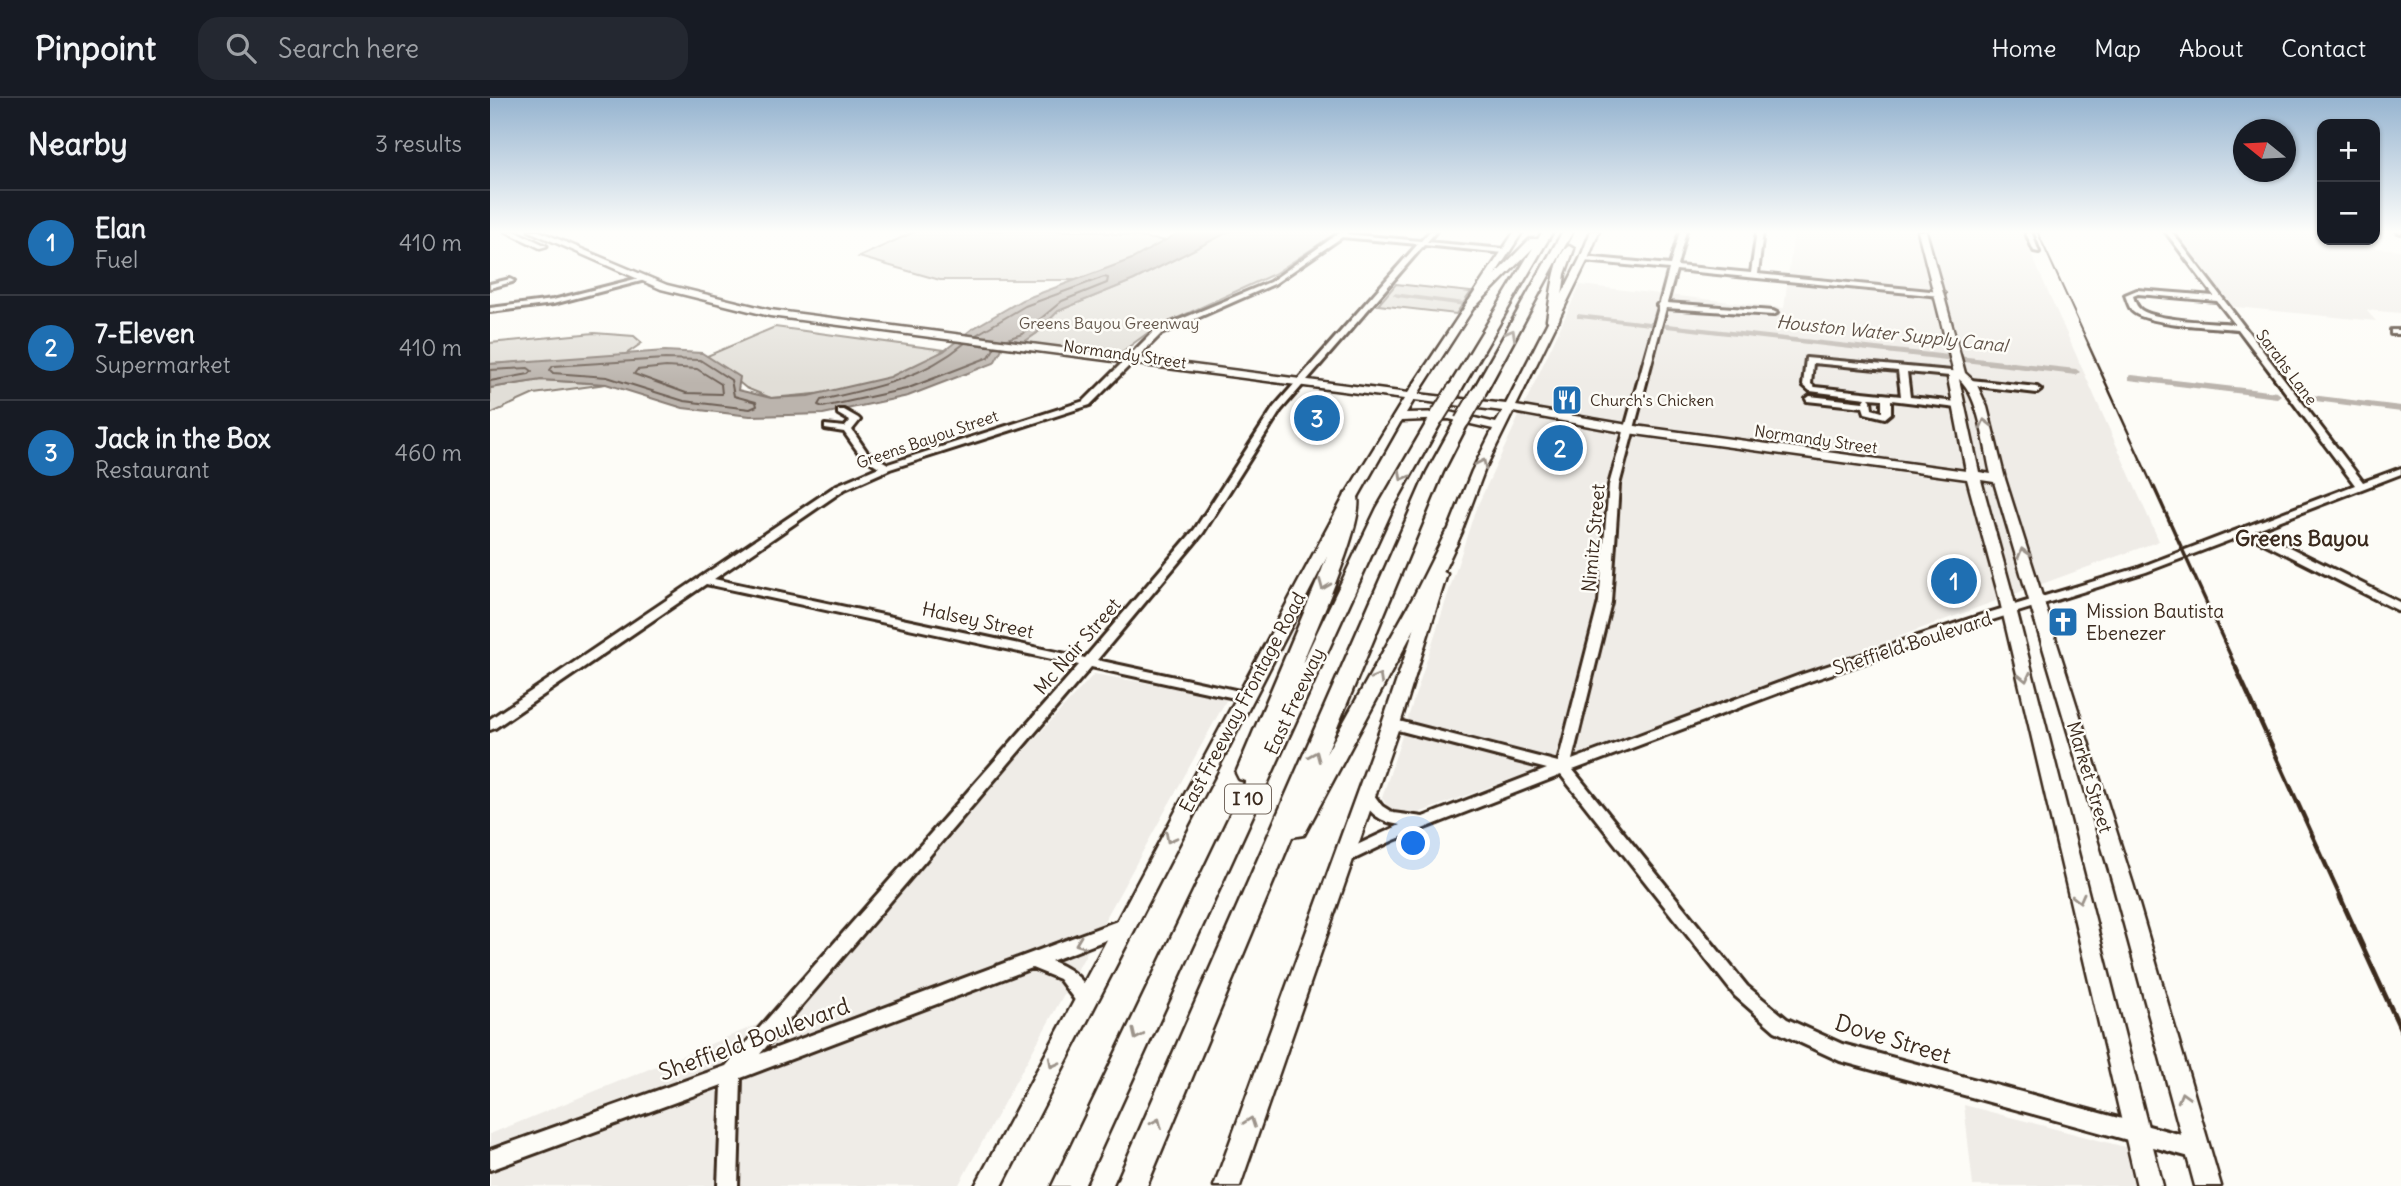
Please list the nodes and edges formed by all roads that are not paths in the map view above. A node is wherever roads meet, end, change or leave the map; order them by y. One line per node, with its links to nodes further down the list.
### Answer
1 (623, 282): 16 (main road, Normandy Street)
2 (631, 282): 16 (street)
3 (652, 282): 25 (main road, Normandy Street)
4 (1274, 282): 26 (street, Greens Bayou Street)
5 (1389, 282): 30 (street, Mc Nair Street)
6 (1485, 282): 19 (main road, East Freeway Frontage Road)
7 (1495, 282): 19 (highway)
8 (1517, 282): 69 (highway, East Freeway / I 10, one-way to 69, bridge)
9 (1540, 282): 66 (highway, East Freeway / I 10, one-way to 9, bridge)
10 (1559, 282): 23 (highway)
11 (1572, 282): 23 (main road)
12 (1668, 282): 20 (street, Nimitz Street)
13 (1814, 282): 17 (street)
14 (1937, 282): 17 (main road, Market Street)
15 (2206, 282): 18 (street, Sarahs Lane)
16 (626, 283): 21 (street); 25 (main road, Normandy Street)
17 (1940, 294): 28 (main road, Market Street)
18 (2219, 299): 24 (street, Sarahs Lane); 24 (street)
19 (1471, 305): 33 (main road, East Freeway Frontage Road)
20 (1661, 305): 22 (street); 43 (street, Nimitz Street)
21 (490, 310)
22 (1773, 313)
23 (1553, 320): 32 (main road)
24 (2239, 327): 49 (street, Sarahs Lane)
25 (920, 338): 26 (main road, Normandy Street)
26 (1122, 365): 30 (main road, Normandy Street); 45 (street, Greens Bayou Street)
27 (1902, 368): 28 (street); 36 (street); 37 (street)
28 (1959, 370): 29 (main road); 38 (main road, Market Street)
29 (1971, 383): 31 (street); 48 (main road, Market Street, one-way to 29)
30 (1297, 388): 33 (main road, Normandy Street); 57 (street, Mc Nair Street)
31 (2037, 390)
32 (1516, 394): 33 (main road); 41 (main road)
33 (1412, 396): 40 (main road, East Freeway Frontage Road); 41 (main road, Normandy Street)
34 (1886, 397): 36 (street); 36 (street); 37 (street)
35 (1810, 399): 36 (street)
36 (1867, 400)
37 (1906, 400): 38 (street)
38 (1957, 405): 47 (main road, Market Street)
39 (841, 412): 44 (street)
40 (1397, 418): 41 (main road); 50 (main road, East Freeway Frontage Road)
41 (1505, 418): 43 (main road, Normandy Street); 52 (main road, one-way to 41)
42 (828, 427): 44 (street)
43 (1628, 429): 47 (main road, Normandy Street); 61 (street, Nimitz Street)
44 (847, 430): 45 (street)
45 (887, 467): 53 (street, Greens Bayou Street)
46 (2401, 471): 49 (street, Sheffield Boulevard)
47 (1973, 476): 48 (main road, Normandy Street); 56 (main road, Market Street)
48 (1999, 479): 54 (main road, Market Street, one-way to 48)
49 (2361, 486): 51 (street, Sheffield Boulevard)
50 (1351, 497): 58 (main road, East Freeway Frontage Road); 69 (highway, one-way to 69)
51 (2248, 531): 54 (street, Sheffield Boulevard); 55 (street)
52 (1454, 532): 59 (main road); 66 (highway, one-way to 52)
53 (704, 580): 57 (street, Halsey Street); 60 (street, Greens Bayou Street)
54 (2038, 602): 56 (street, Sheffield Boulevard); 72 (main road, Market Street, one-way to 54)
55 (2401, 608)
56 (2009, 611): 61 (street, Sheffield Boulevard); 71 (main road, Market Street, one-way to 71)
57 (1087, 663): 58 (street, Halsey Street); 70 (street, Mc Nair Street)
58 (1244, 696): 65 (main road, East Freeway Frontage Road, one-way to 65)
59 (1391, 724): 61 (street); 62 (main road)
60 (490, 725)
61 (1563, 768): 63 (street, Sheffield Boulevard); 71 (street, Dove Street)
62 (1366, 795): 63 (street, Sheffield Boulevard); 64 (main road)
63 (1424, 822): 64 (street, Sheffield Boulevard)
64 (1345, 857): 78 (main road, one-way to 64)
65 (1126, 925): 67 (street, Sheffield Boulevard, one-way to 67); 68 (main road, East Freeway Frontage Road)
66 (1240, 931): 77 (highway, East Freeway / I 10, one-way to 66)
67 (1033, 961): 68 (street); 70 (street, Sheffield Boulevard)
68 (1086, 1001): 75 (main road, East Freeway Frontage Road, one-way to 75)
69 (1153, 1001): 76 (highway, East Freeway / I 10, one-way to 76)
70 (732, 1073): 73 (street, Sheffield Boulevard); 74 (street)
71 (2137, 1132): 72 (street, Dove Street); 79 (main road, Market Street)
72 (2197, 1149): 80 (main road, Market Street)
73 (490, 1160)
74 (727, 1186)
75 (988, 1186)
76 (1068, 1186)
77 (1130, 1186)
78 (1227, 1186)
79 (2150, 1186)
80 (2208, 1186)

